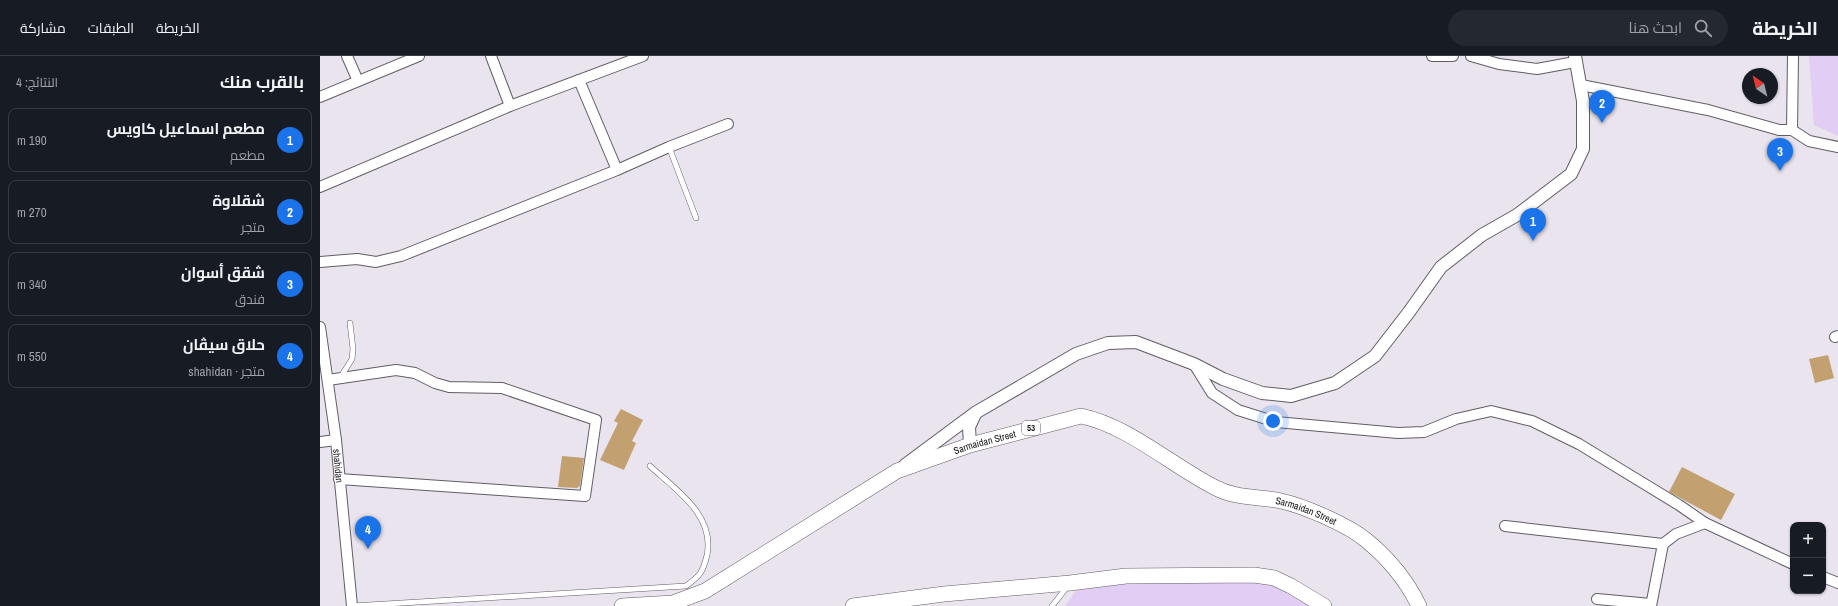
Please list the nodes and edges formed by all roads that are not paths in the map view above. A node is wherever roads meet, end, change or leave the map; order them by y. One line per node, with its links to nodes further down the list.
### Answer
1 (347, 56): 11 (street)
2 (419, 56): 11 (street)
3 (491, 56): 14 (street)
4 (643, 56): 10 (street)
5 (1432, 56): 6 (street)
6 (1453, 56)
7 (1471, 56): 9 (street)
8 (1793, 56): 16 (street)
9 (1575, 59): 12 (street)
10 (579, 80): 14 (street); 19 (street)
11 (358, 81): 13 (street)
12 (1580, 86): 16 (street); 26 (street)
13 (320, 97)
14 (510, 106): 20 (street)
15 (728, 124): 17 (street)
16 (1792, 130): 18 (street)
17 (669, 147): 19 (street); 21 (lane)
18 (1838, 147)
19 (617, 170): 22 (street)
20 (320, 187)
21 (696, 218)
22 (320, 262)
23 (350, 324): 27 (lane)
24 (320, 327): 25 (street, shahidan)
25 (323, 363): 28 (street, shahidan)
26 (1194, 364): 29 (street); 36 (street)
27 (339, 379): 28 (street); 35 (street)
28 (328, 380): 30 (street, shahidan)
29 (975, 413): 32 (street); 34 (street)
30 (336, 440): 31 (street); 35 (street, shahidan)
31 (320, 442)
32 (970, 445): 34 (main road, Sarmaidan Street / 53); 50 (main road, Sarmaidan Street / 53)
33 (650, 466): 45 (lane)
34 (896, 471): 46 (main road, Sarmaidan Street / 53)
35 (339, 479): 45 (street, shahidan)
36 (1705, 523): 38 (street); 39 (street)
37 (1505, 526): 38 (street)
38 (1664, 544): 44 (street)
39 (1790, 563)
40 (1826, 578): 42 (street)
41 (1070, 583): 47 (main road); 48 (lane); 49 (main road)
42 (1838, 583)
43 (1597, 599): 44 (street)
44 (1651, 605)
45 (352, 606)
46 (622, 606)
47 (853, 606)
48 (1052, 606)
49 (1324, 606)
50 (1419, 606)

